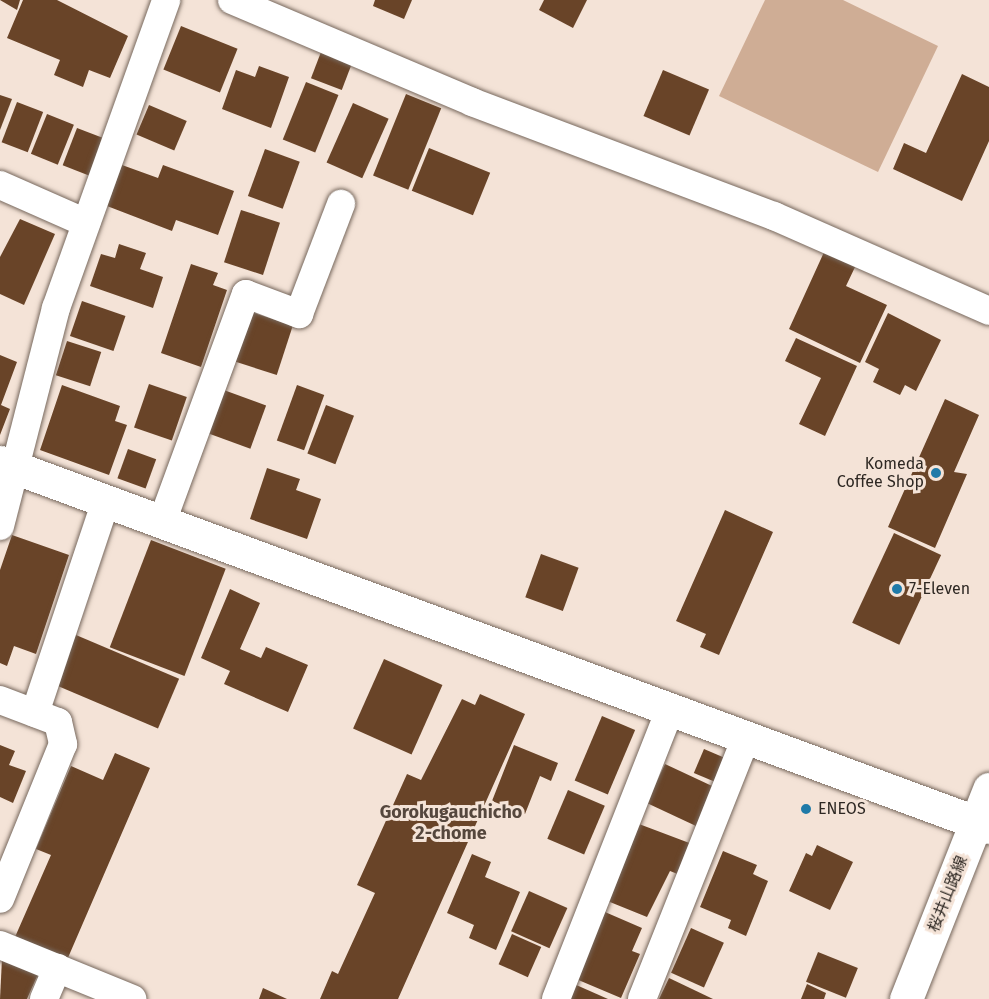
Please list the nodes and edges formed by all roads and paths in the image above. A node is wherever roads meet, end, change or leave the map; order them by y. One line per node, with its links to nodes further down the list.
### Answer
1 (166, 0): 5 (street)
2 (232, 0): 6 (street)
3 (0, 185): 5 (street)
4 (341, 204): 9 (street)
5 (86, 223): 7 (street)
6 (989, 310)
7 (8, 464): 8 (street); 10 (street)
8 (106, 501): 9 (street); 13 (street)
9 (162, 522): 12 (street)
10 (0, 526)
11 (0, 700): 13 (street)
12 (670, 710): 14 (street); 22 (street)
13 (35, 713): 17 (street)
14 (746, 738): 16 (street); 23 (street)
15 (989, 789): 16 (street, 桜井山路線)
16 (983, 825): 24 (street, 桜井山路線)
17 (0, 899)
18 (0, 945): 19 (street)
19 (57, 968): 20 (street); 21 (street)
20 (44, 999)
21 (132, 999)
22 (556, 999)
23 (642, 999)
24 (906, 999)

